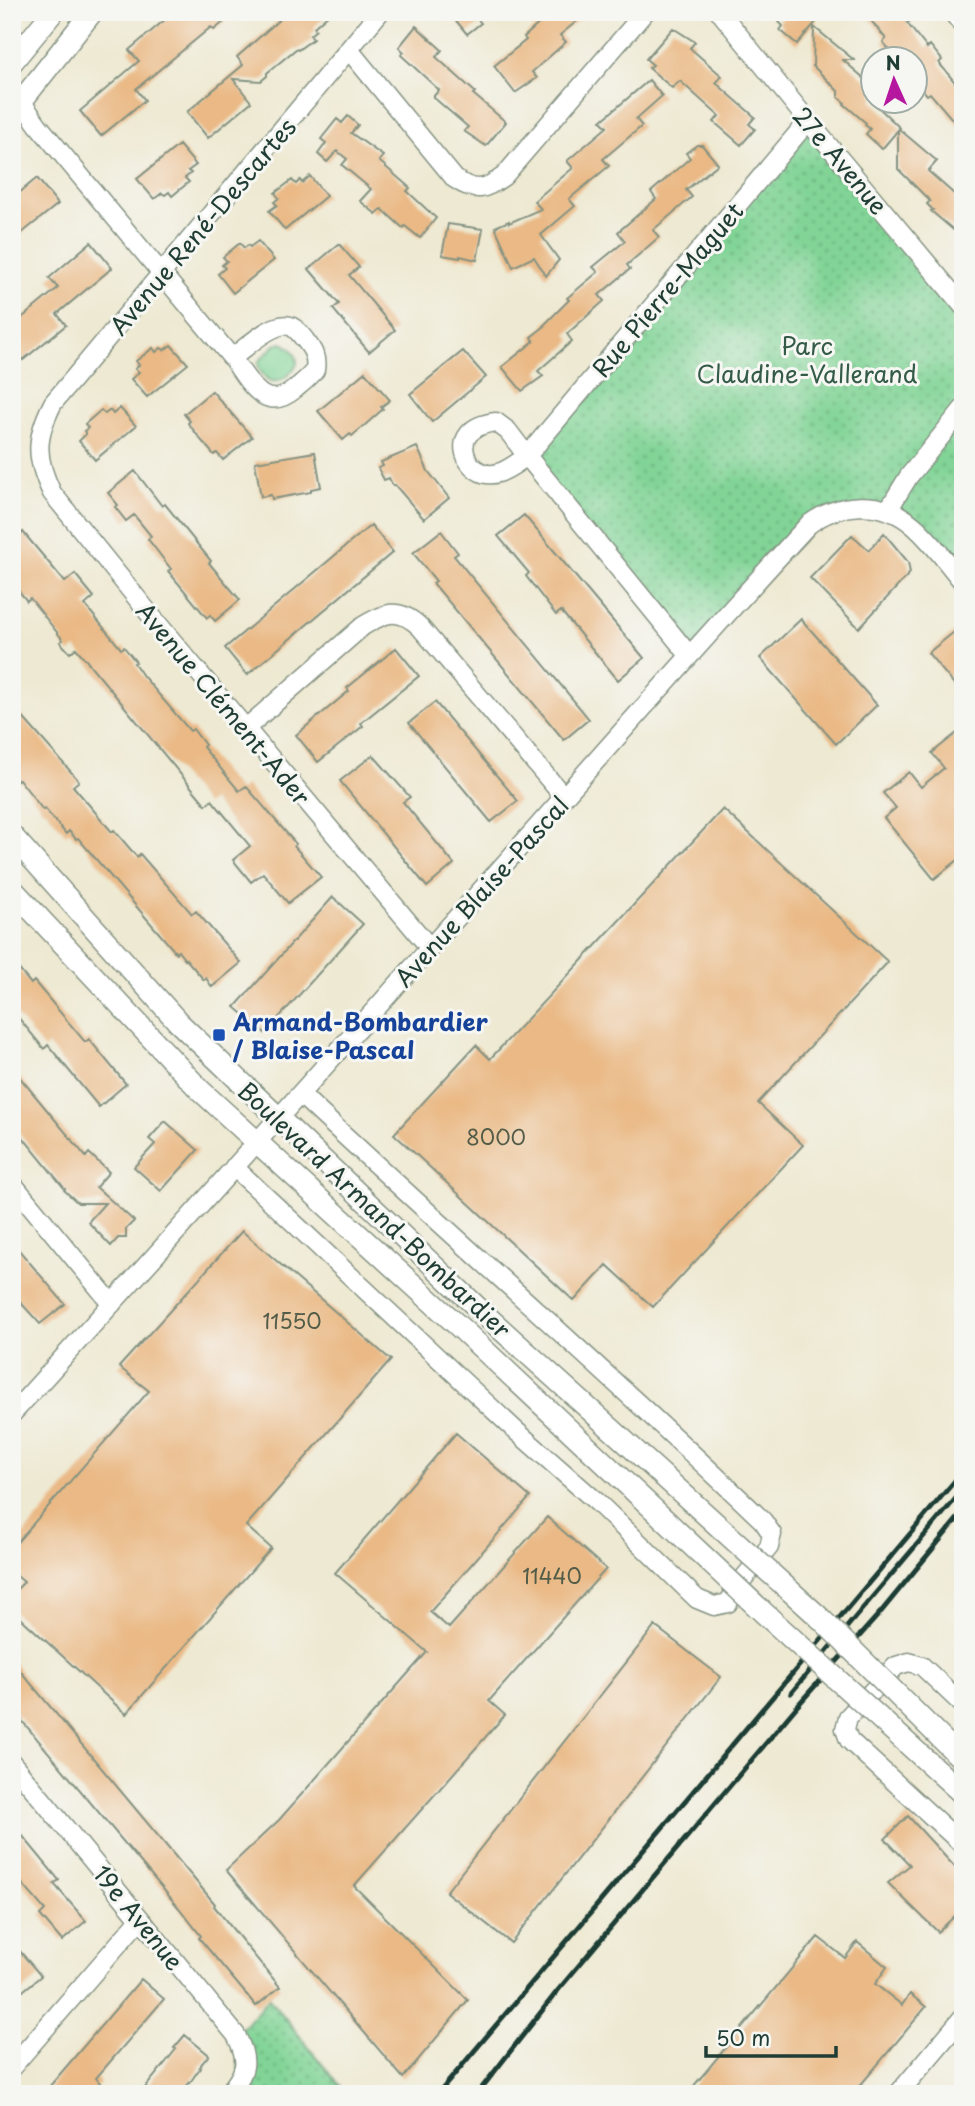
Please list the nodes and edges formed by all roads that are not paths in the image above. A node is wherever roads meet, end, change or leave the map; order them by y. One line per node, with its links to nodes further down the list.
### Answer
1 (53, 12): 9 (street)
2 (92, 12): 10 (street)
3 (380, 12): 8 (street, Avenue René-Descartes)
4 (645, 12): 8 (street)
5 (720, 12): 11 (street, 27e Avenue)
6 (952, 12): 7 (street)
7 (963, 25)
8 (350, 51): 12 (street, Avenue René-Descartes)
9 (12, 62)
10 (17, 107): 12 (street)
11 (808, 121): 13 (street, 27e Avenue); 19 (street, Rue Pierre-Maguet)
12 (163, 274): 14 (street); 16 (street, Avenue René-Descartes)
13 (963, 306)
14 (232, 358): 14 (street)
15 (963, 409): 17 (street)
16 (39, 447): 20 (street, Avenue Clément-Ader)
17 (888, 510): 18 (street); 19 (street, Avenue Blaise-Pascal)
18 (963, 582)
19 (689, 655): 21 (street, Avenue Blaise-Pascal)
20 (245, 729): 21 (street); 24 (street, Avenue Clément-Ader)
21 (564, 797): 24 (street, Avenue Blaise-Pascal)
22 (12, 836): 26 (street, Boulevard Armand-Bombardier)
23 (12, 889): 27 (street, Boulevard Armand-Bombardier)
24 (430, 948): 25 (street, Avenue Blaise-Pascal)
25 (299, 1094): 26 (street, Avenue Blaise-Pascal); 28 (street, Boulevard Armand-Bombardier)
26 (279, 1116): 27 (street, Avenue Blaise-Pascal); 33 (street, Boulevard Armand-Bombardier, bridge)
27 (256, 1142): 28 (street, Avenue Blaise-Pascal); 35 (street, Boulevard Armand-Bombardier, bridge)
28 (234, 1167): 30 (street, Avenue Blaise-Pascal)
29 (12, 1183): 30 (street)
30 (112, 1304): 31 (street, Avenue Blaise-Pascal)
31 (12, 1414)
32 (963, 1706): 36 (street)
33 (963, 1760)
34 (13, 1767): 37 (street, 19e Avenue)
35 (963, 1794)
36 (963, 1844)
37 (140, 1919): 39 (street); 40 (street, 19e Avenue)
38 (963, 2017): 41 (street)
39 (15, 2056)
40 (234, 2087)
41 (898, 2094)

